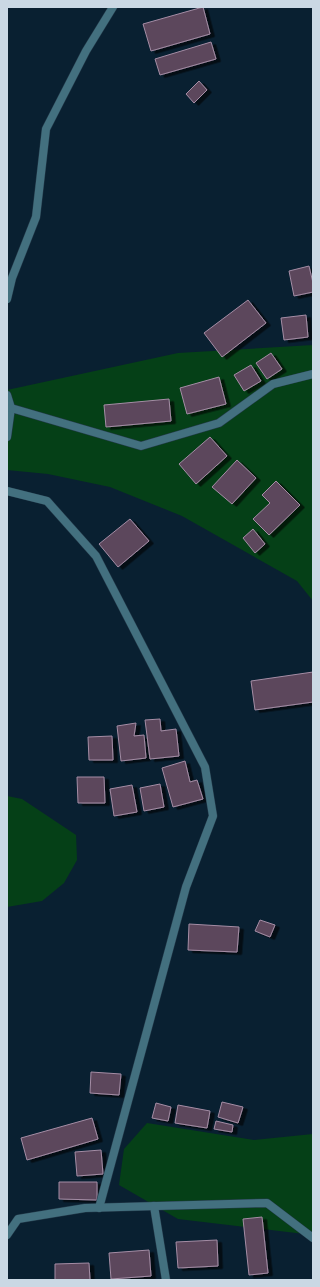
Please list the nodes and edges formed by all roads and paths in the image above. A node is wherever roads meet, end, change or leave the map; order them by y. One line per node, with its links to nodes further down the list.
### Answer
1 (113, 7): 2 (street)
2 (7, 299)
3 (313, 374): 5 (street)
4 (7, 395): 5 (street)
5 (11, 408): 6 (street)
6 (7, 437)
7 (7, 491): 9 (street)
8 (154, 1206): 9 (street); 11 (street); 12 (street)
9 (98, 1208): 10 (street)
10 (7, 1235)
11 (313, 1238)
12 (166, 1280)

